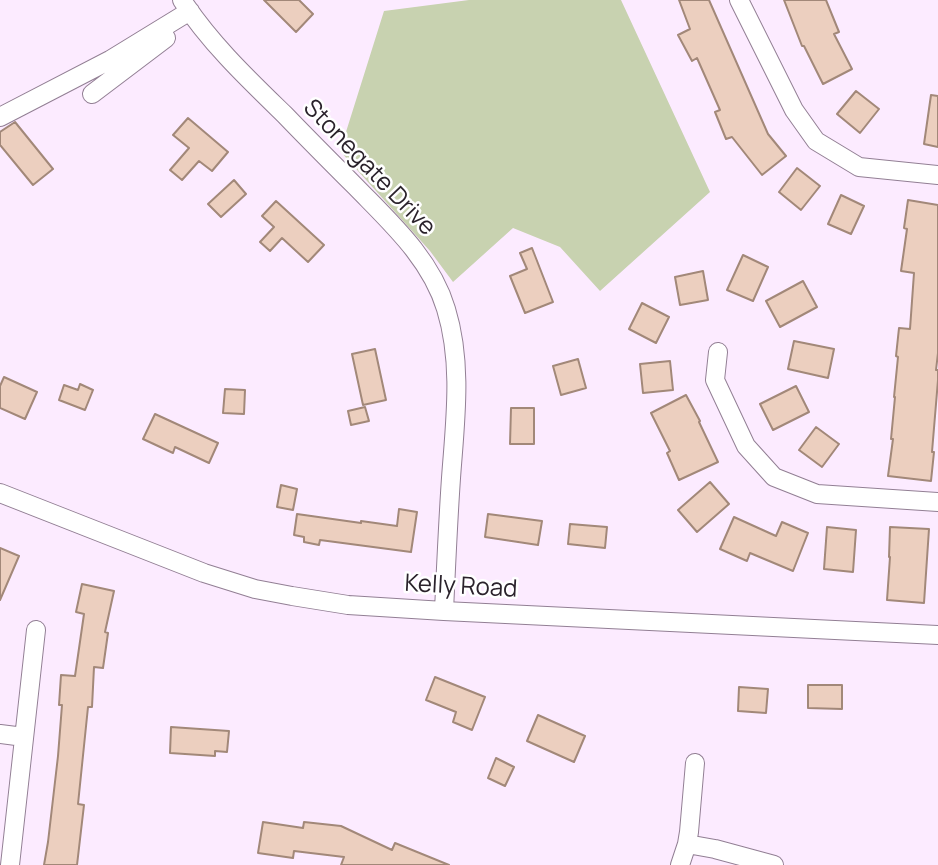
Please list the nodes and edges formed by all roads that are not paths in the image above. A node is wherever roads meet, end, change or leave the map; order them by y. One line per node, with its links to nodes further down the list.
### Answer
1 (739, 0): 5 (street)
2 (189, 9): 3 (street); 4 (street); 9 (street, Stonegate Drive)
3 (92, 94)
4 (0, 117)
5 (938, 175)
6 (718, 352): 8 (street)
7 (0, 492): 9 (street, Kelly Road)
8 (938, 502)
9 (444, 611): 11 (street, Kelly Road)
10 (36, 630): 13 (street)
11 (938, 635)
12 (0, 734): 13 (street)
13 (24, 737): 16 (street)
14 (695, 763): 15 (street)
15 (687, 844): 17 (street); 18 (street)
16 (10, 865)
17 (680, 865)
18 (774, 865)

